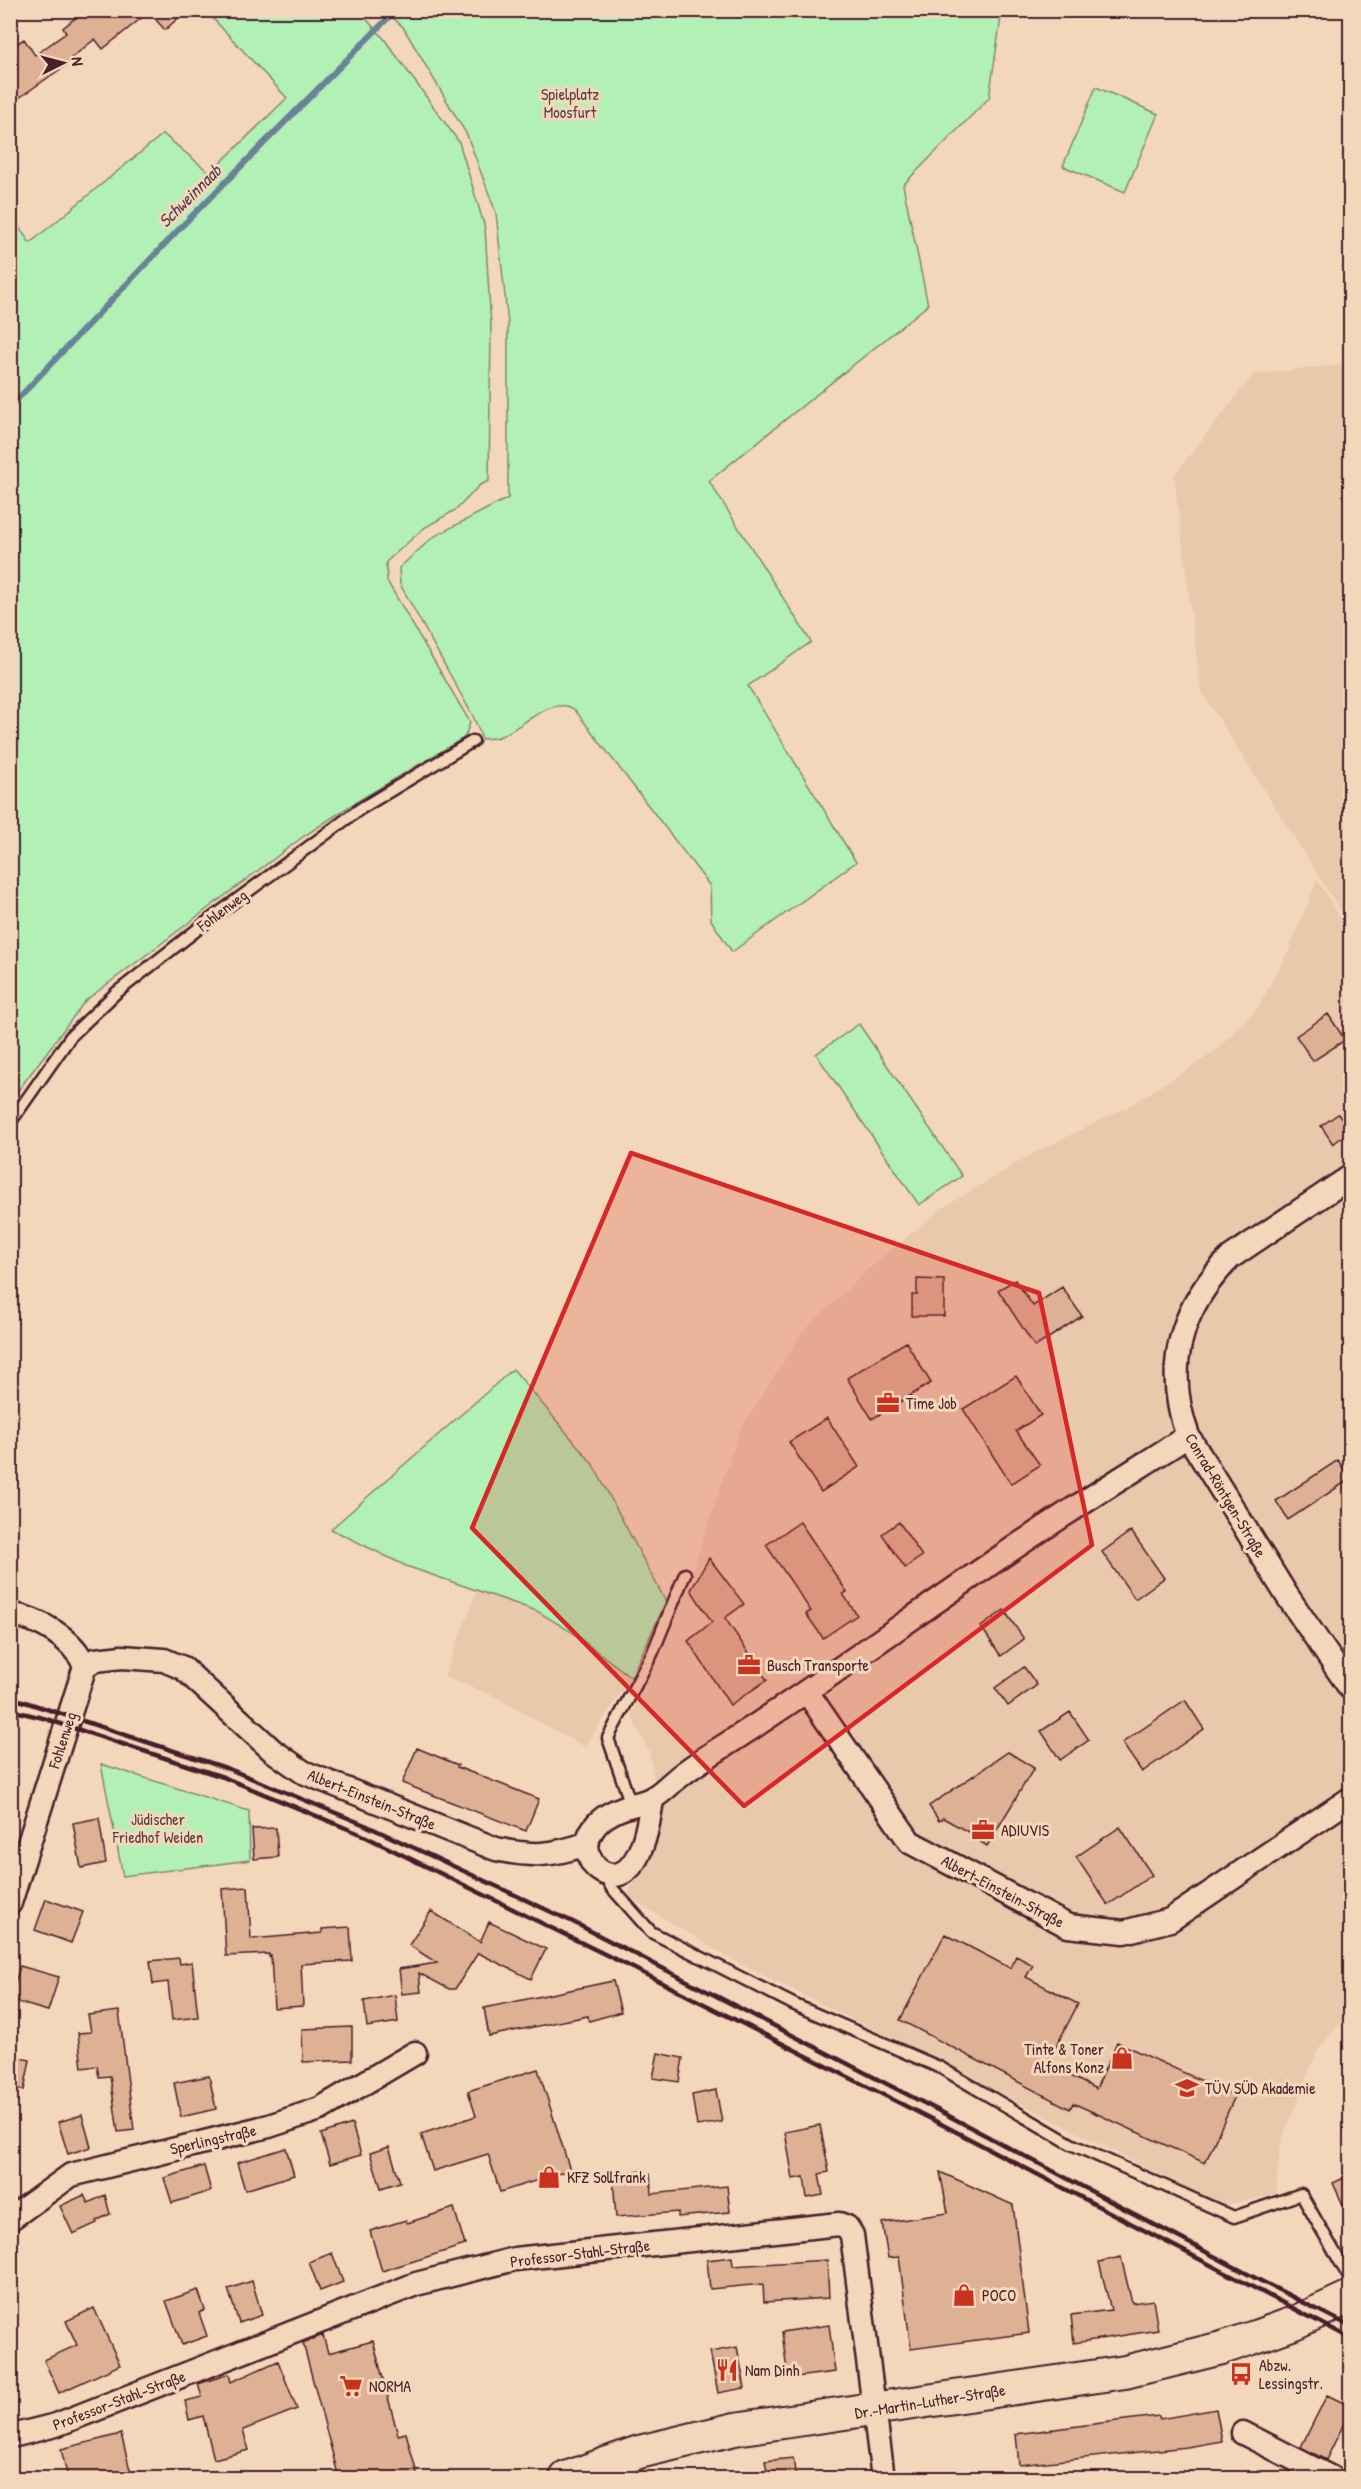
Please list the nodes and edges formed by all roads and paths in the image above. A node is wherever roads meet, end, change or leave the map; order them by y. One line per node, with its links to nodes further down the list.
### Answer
1 (473, 741): 2 (lane, Fohlenweg)
2 (10, 1123)
3 (1350, 1177): 4 (street, Conrad-Röntgen-Straße)
4 (1188, 1436): 8 (street, Conrad-Röntgen-Straße); 9 (street)
5 (685, 1574): 11 (lane)
6 (10, 1614): 7 (street)
7 (85, 1666): 12 (street, Albert-Einstein-Straße); 14 (street, Fohlenweg)
8 (1350, 1688)
9 (807, 1692): 10 (street, Albert-Einstein-Straße); 11 (street)
10 (1350, 1799)
11 (642, 1802): 12 (street); 13 (street)
12 (586, 1845): 13 (street)
13 (606, 1874): 17 (lane)
14 (10, 1904)
15 (414, 2052): 16 (street, Sperlingstraße)
16 (10, 2219)
17 (1350, 2279)
18 (1350, 2297): 19 (main road, Dr.-Martin-Luther-Straße)
19 (874, 2410): 21 (street, Professor-Stahl-Straße); 22 (main road, Dr.-Martin-Luther-Straße); 23 (street, Professor-Stahl-Straße)
20 (1243, 2433): 24 (street)
21 (11, 2438)
22 (566, 2478)
23 (883, 2478)
24 (1332, 2478)

